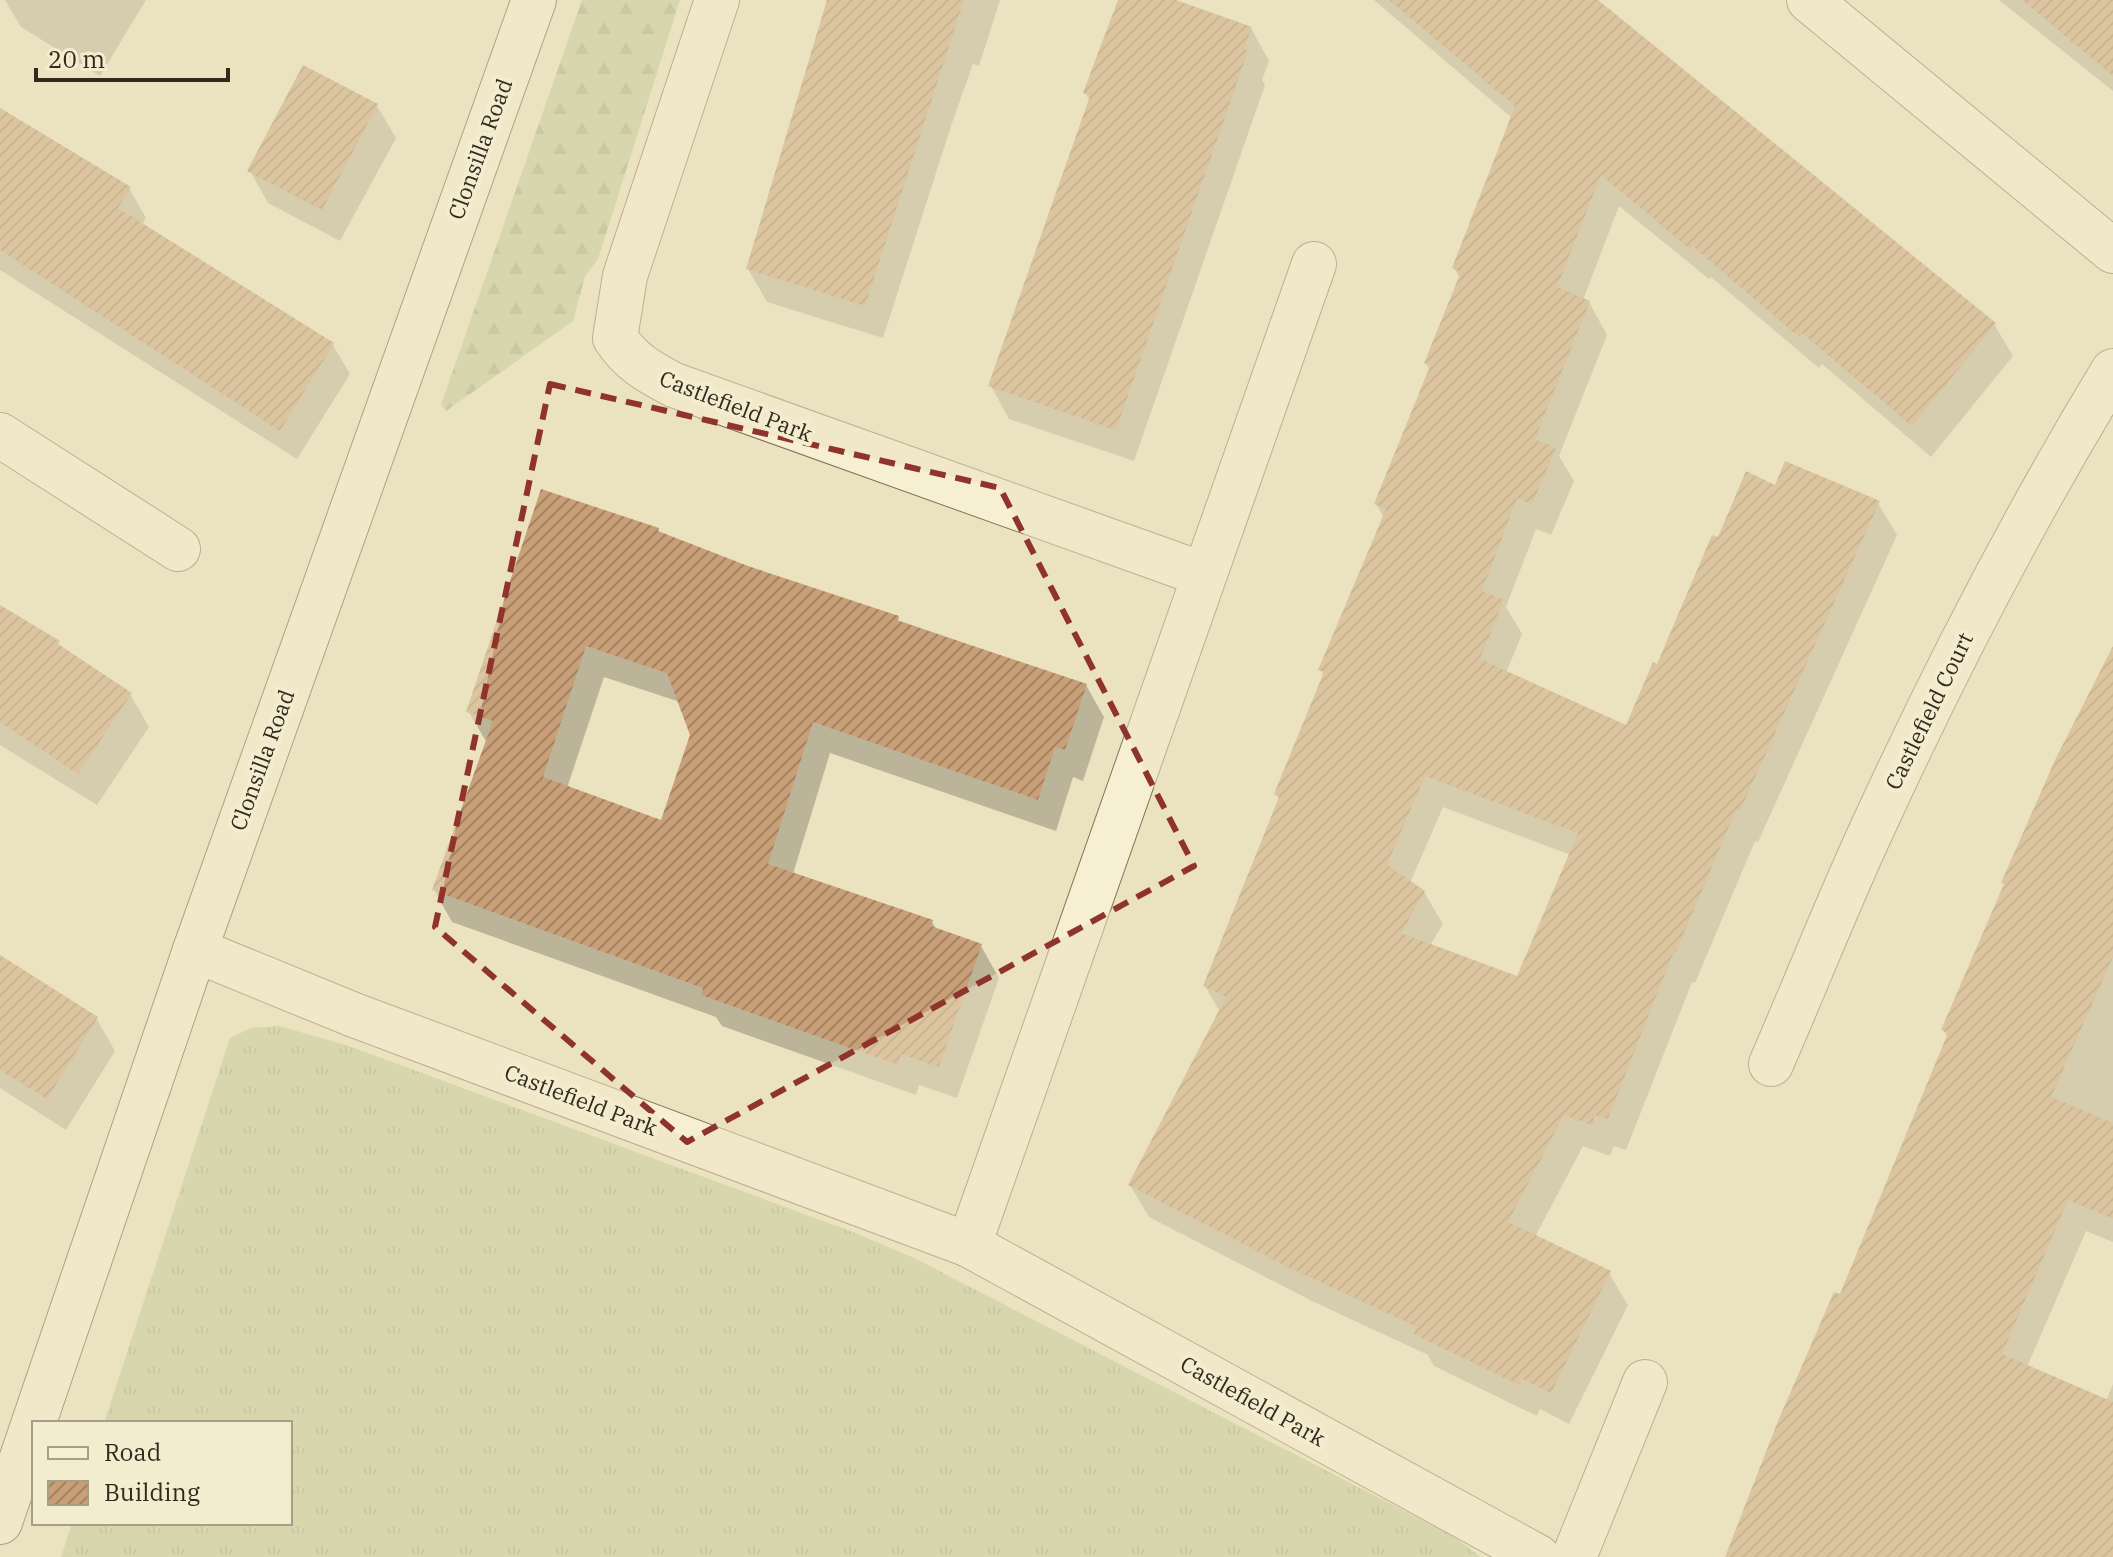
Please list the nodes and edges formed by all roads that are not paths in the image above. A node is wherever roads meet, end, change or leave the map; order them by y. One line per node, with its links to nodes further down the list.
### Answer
1 (534, 0): 10 (street, Clonsilla Road)
2 (717, 0): 9 (street, Castlefield Park)
3 (1809, 0): 4 (street)
4 (2113, 251)
5 (1314, 264): 9 (street)
6 (2113, 371): 11 (street, Castlefield Court)
7 (0, 435): 8 (street)
8 (178, 549)
9 (1202, 574): 12 (street)
10 (195, 950): 12 (street, Castlefield Park); 14 (street, Clonsilla Road)
11 (1771, 1064)
12 (969, 1245): 17 (street, Castlefield Park)
13 (1645, 1382): 18 (street)
14 (34, 1421)
15 (32, 1428): 16 (street, Clonsilla Road)
16 (0, 1522)
17 (1538, 1557)
18 (1574, 1557)

